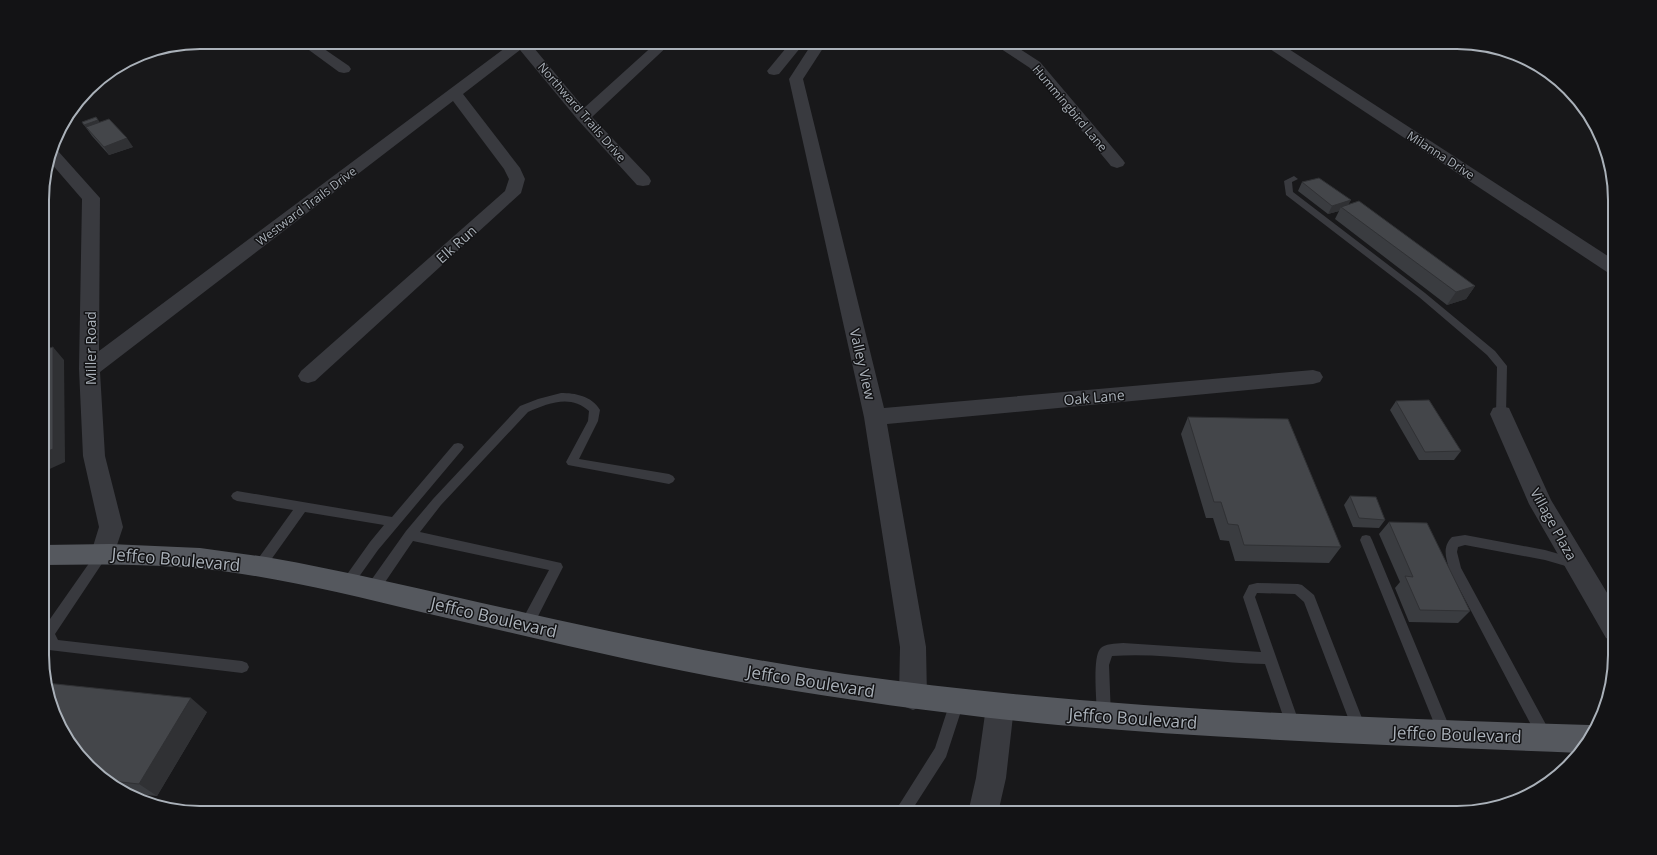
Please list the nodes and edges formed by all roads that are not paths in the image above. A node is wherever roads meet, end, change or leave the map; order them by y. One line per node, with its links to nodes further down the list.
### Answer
1 (315, 49): 9 (street)
2 (513, 49): 11 (street, Westward Trails Drive)
3 (528, 49): 12 (street, Northward Trails Drive)
4 (657, 49): 12 (street)
5 (792, 49): 10 (street)
6 (816, 49): 22 (street, Valley View)
7 (1011, 49): 14 (street, Hummingbird Lane)
8 (1280, 49): 17 (street, Milanna Drive)
9 (344, 69)
10 (774, 71)
11 (455, 93): 18 (street, Westward Trails Drive); 19 (street, Elk Run)
12 (583, 117): 16 (street, Northward Trails Drive)
13 (55, 158): 18 (street, Miller Road)
14 (1117, 163)
15 (1294, 179): 21 (lane)
16 (643, 181)
17 (1608, 264)
18 (89, 369): 30 (street, Miller Road)
19 (308, 376)
20 (1313, 377): 22 (street, Oak Lane)
21 (1501, 414): 32 (street, Village Plaza)
22 (875, 417): 41 (street, Valley View)
23 (458, 448): 27 (lane)
24 (669, 479): 28 (lane)
25 (236, 496): 26 (lane)
26 (302, 507): 27 (lane); 33 (lane)
27 (395, 522): 34 (lane)
28 (410, 535): 34 (lane); 36 (lane)
29 (1366, 540): 47 (lane)
30 (103, 553): 31 (main road, Jeffco Boulevard); 33 (main road, Jeffco Boulevard); 37 (lane)
31 (49, 555)
32 (1576, 564): 35 (street, Village Plaza); 48 (lane)
33 (259, 567): 34 (main road, Jeffco Boulevard)
34 (360, 587): 36 (main road, Jeffco Boulevard)
35 (1608, 618)
36 (527, 624): 41 (main road, Jeffco Boulevard)
37 (49, 632)
38 (49, 635): 40 (lane)
39 (1270, 658): 44 (lane); 45 (lane); 46 (lane)
40 (242, 667)
41 (913, 697): 42 (main road, Jeffco Boulevard)
42 (957, 702): 43 (main road, Jeffco Boulevard); 50 (lane)
43 (1000, 707): 44 (main road, Jeffco Boulevard); 51 (street)
44 (1104, 717): 45 (main road, Jeffco Boulevard)
45 (1294, 728): 46 (main road, Jeffco Boulevard)
46 (1361, 731): 47 (main road, Jeffco Boulevard)
47 (1445, 734): 48 (main road, Jeffco Boulevard)
48 (1545, 737): 49 (main road, Jeffco Boulevard)
49 (1582, 739)
50 (906, 806)
51 (985, 806)

